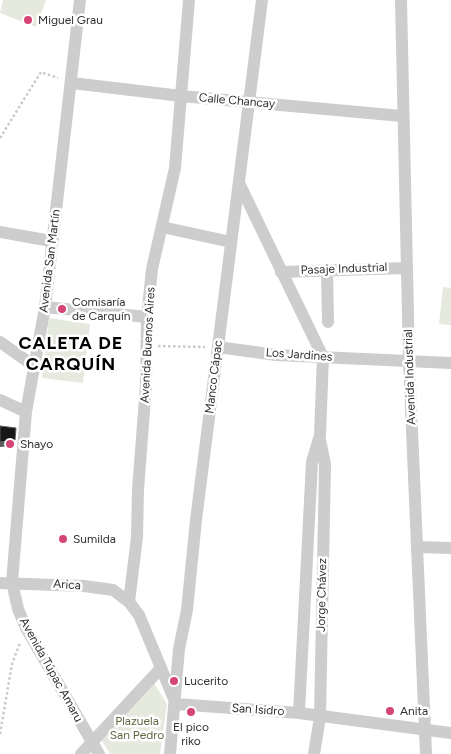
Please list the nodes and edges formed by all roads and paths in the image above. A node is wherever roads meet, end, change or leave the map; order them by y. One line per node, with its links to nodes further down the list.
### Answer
1 (80, 0): 5 (street, Avenida San Martín)
2 (189, 0): 6 (street, Avenida Buenos Aires)
3 (262, 0): 7 (street, Manco Cápac)
4 (401, 0): 8 (street, Avenida Industrial)
5 (72, 83): 6 (street, Calle Chancay); 9 (path); 13 (street, Avenida San Martín)
6 (181, 96): 7 (street, Calle Chancay); 11 (street, Avenida Buenos Aires)
7 (249, 102): 8 (street, Calle Chancay); 10 (street, Manco Cápac)
8 (402, 116): 15 (street, Avenida Industrial)
9 (0, 138)
10 (240, 186): 14 (street, Manco Cápac); 17 (street)
11 (162, 227): 14 (street); 19 (street, Avenida Buenos Aires)
12 (0, 232): 13 (street)
13 (52, 241): 18 (street, Avenida San Martín)
14 (231, 242): 23 (street, Manco Cápac)
15 (406, 268): 16 (street, Pasaje Industrial); 25 (street, Avenida Industrial)
16 (327, 270): 17 (street, Pasaje Industrial); 20 (street)
17 (281, 272): 24 (street)
18 (45, 307): 19 (street); 27 (street, Avenida San Martín)
19 (147, 317): 22 (street, Avenida Buenos Aires)
20 (328, 322)
21 (0, 342): 27 (street)
22 (147, 346): 23 (path); 34 (street, Avenida Buenos Aires)
23 (218, 347): 24 (street, Los Jardines); 37 (street, Manco Cápac)
24 (323, 357): 25 (street, Los Jardines); 30 (street)
25 (410, 361): 26 (street, Los Jardines); 31 (street, Avenida Industrial)
26 (451, 363)
27 (34, 366): 29 (street, Avenida San Martín)
28 (0, 400): 29 (street)
29 (26, 412): 33 (street, Avenida San Martín)
30 (320, 436): 38 (street); 39 (street, Jorge Chávez)
31 (418, 547): 32 (street); 40 (street, Avenida Industrial)
32 (451, 548)
33 (6, 582): 34 (street, Arica); 35 (street, Avenida Túpac Amaru)
34 (129, 602): 36 (street)
35 (26, 628): 42 (path); 43 (street, Avenida Túpac Amaru)
36 (160, 669): 37 (street); 43 (street)
37 (176, 704): 38 (street, San Isidro); 46 (street, Manco Cápac)
38 (299, 713): 39 (street, San Isidro)
39 (320, 717): 40 (street, San Isidro); 47 (street, Jorge Chávez)
40 (425, 730): 41 (street, San Isidro); 48 (street, Avenida Industrial)
41 (451, 733)
42 (0, 734)
43 (92, 741): 44 (street); 45 (street, Avenida Túpac Amaru)
44 (80, 754)
45 (99, 754)
46 (170, 754)
47 (314, 754)
48 (426, 754)

